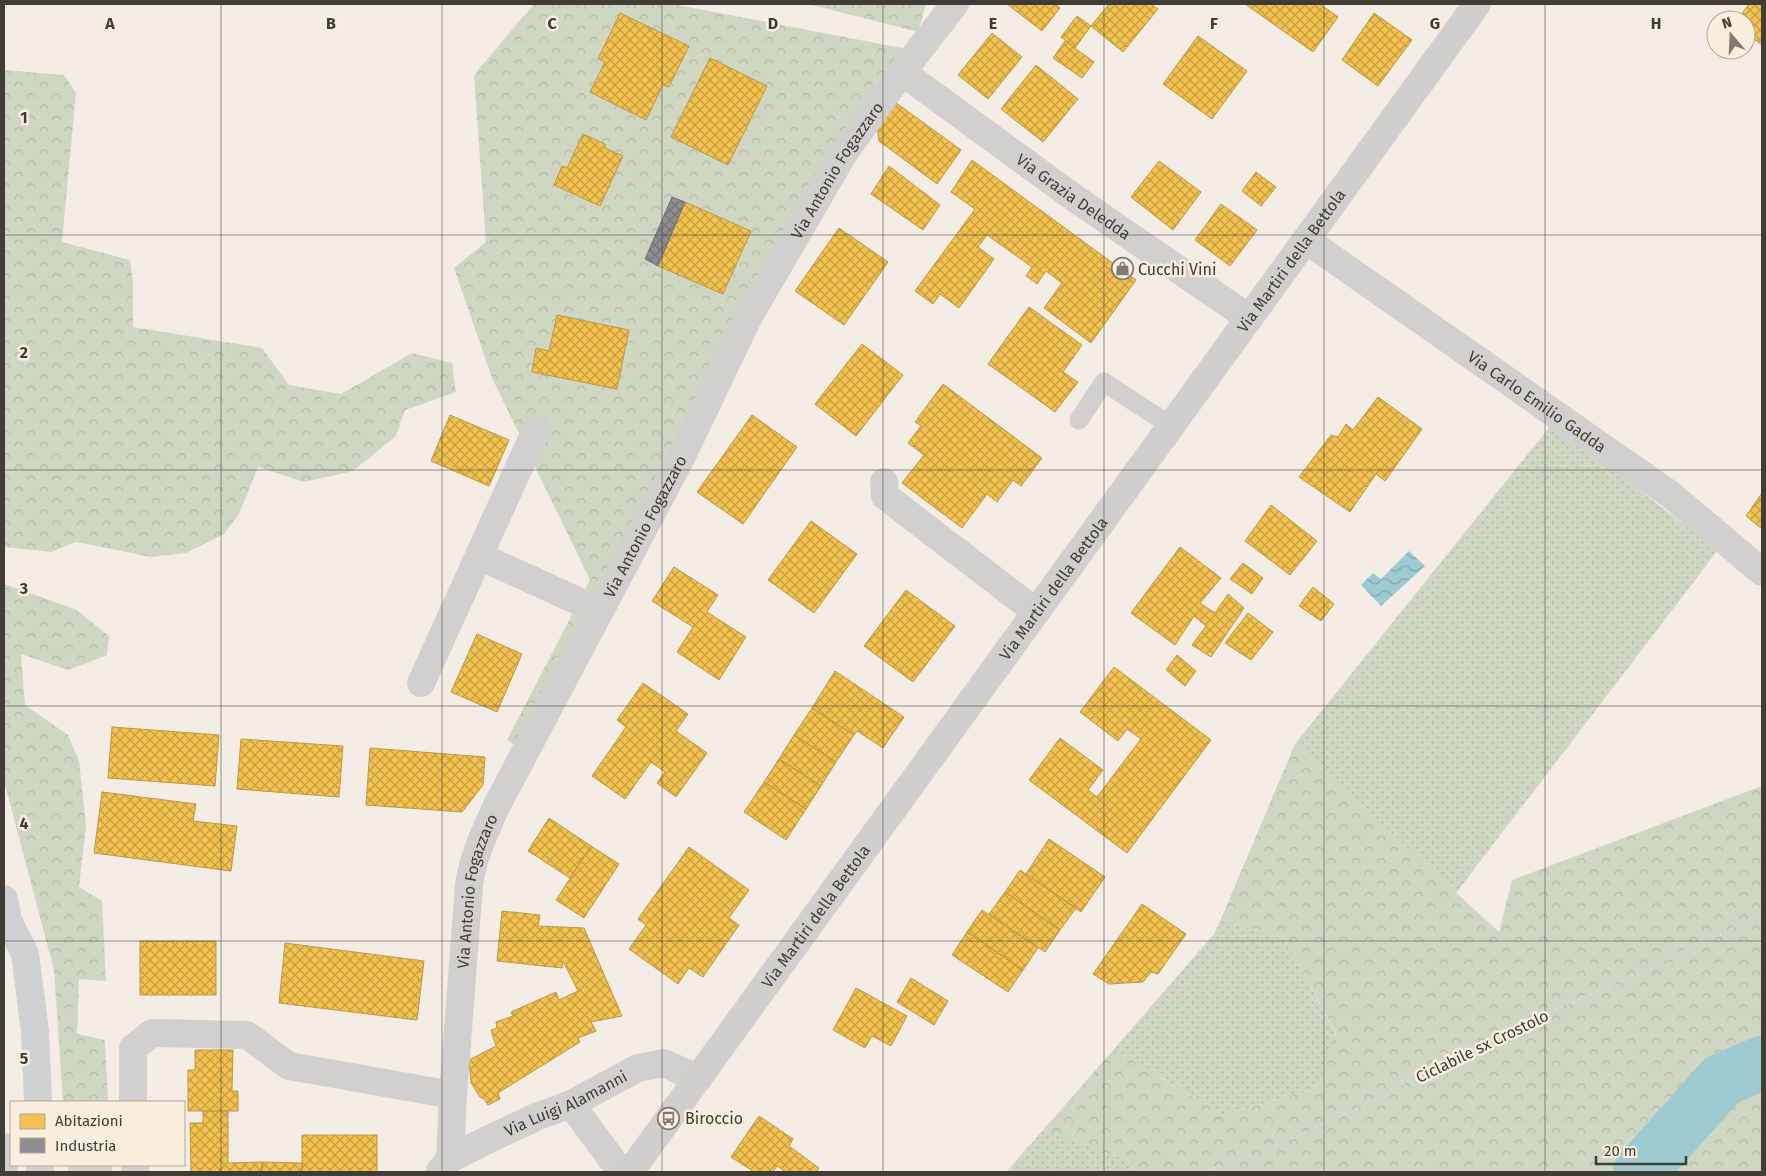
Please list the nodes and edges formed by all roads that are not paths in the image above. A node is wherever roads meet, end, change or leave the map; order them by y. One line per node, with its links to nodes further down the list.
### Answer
1 (956, 4): 3 (street, Via Antonio Fogazzaro)
2 (1476, 4): 4 (main road, Via Martiri della Bettola)
3 (902, 72): 5 (street, Via Grazia Deledda); 12 (street, Via Antonio Fogazzaro)
4 (1306, 240): 5 (main road, Via Martiri della Bettola); 11 (street, Via Carlo Emilio Gadda)
5 (1249, 318): 7 (main road, Via Martiri della Bettola)
6 (1079, 420): 7 (lane)
7 (1171, 426): 13 (main road, Via Martiri della Bettola)
8 (536, 430): 10 (street)
9 (884, 482): 13 (street)
10 (479, 556): 12 (street); 14 (street)
11 (1762, 572)
12 (600, 612): 17 (street, Via Antonio Fogazzaro)
13 (1036, 612): 16 (main road, Via Martiri della Bettola)
14 (421, 683)
15 (5, 917): 18 (main road)
16 (698, 1079): 20 (street, Via Luigi Alamanni); 25 (main road, Via Martiri della Bettola)
17 (453, 1095): 19 (street); 22 (street, Via Antonio Fogazzaro)
18 (38, 1101)
19 (133, 1101)
20 (571, 1104): 22 (street, Via Luigi Alamanni); 24 (street)
21 (4, 1147): 23 (main road)
22 (444, 1166)
23 (4, 1172)
24 (621, 1172)
25 (630, 1172)

